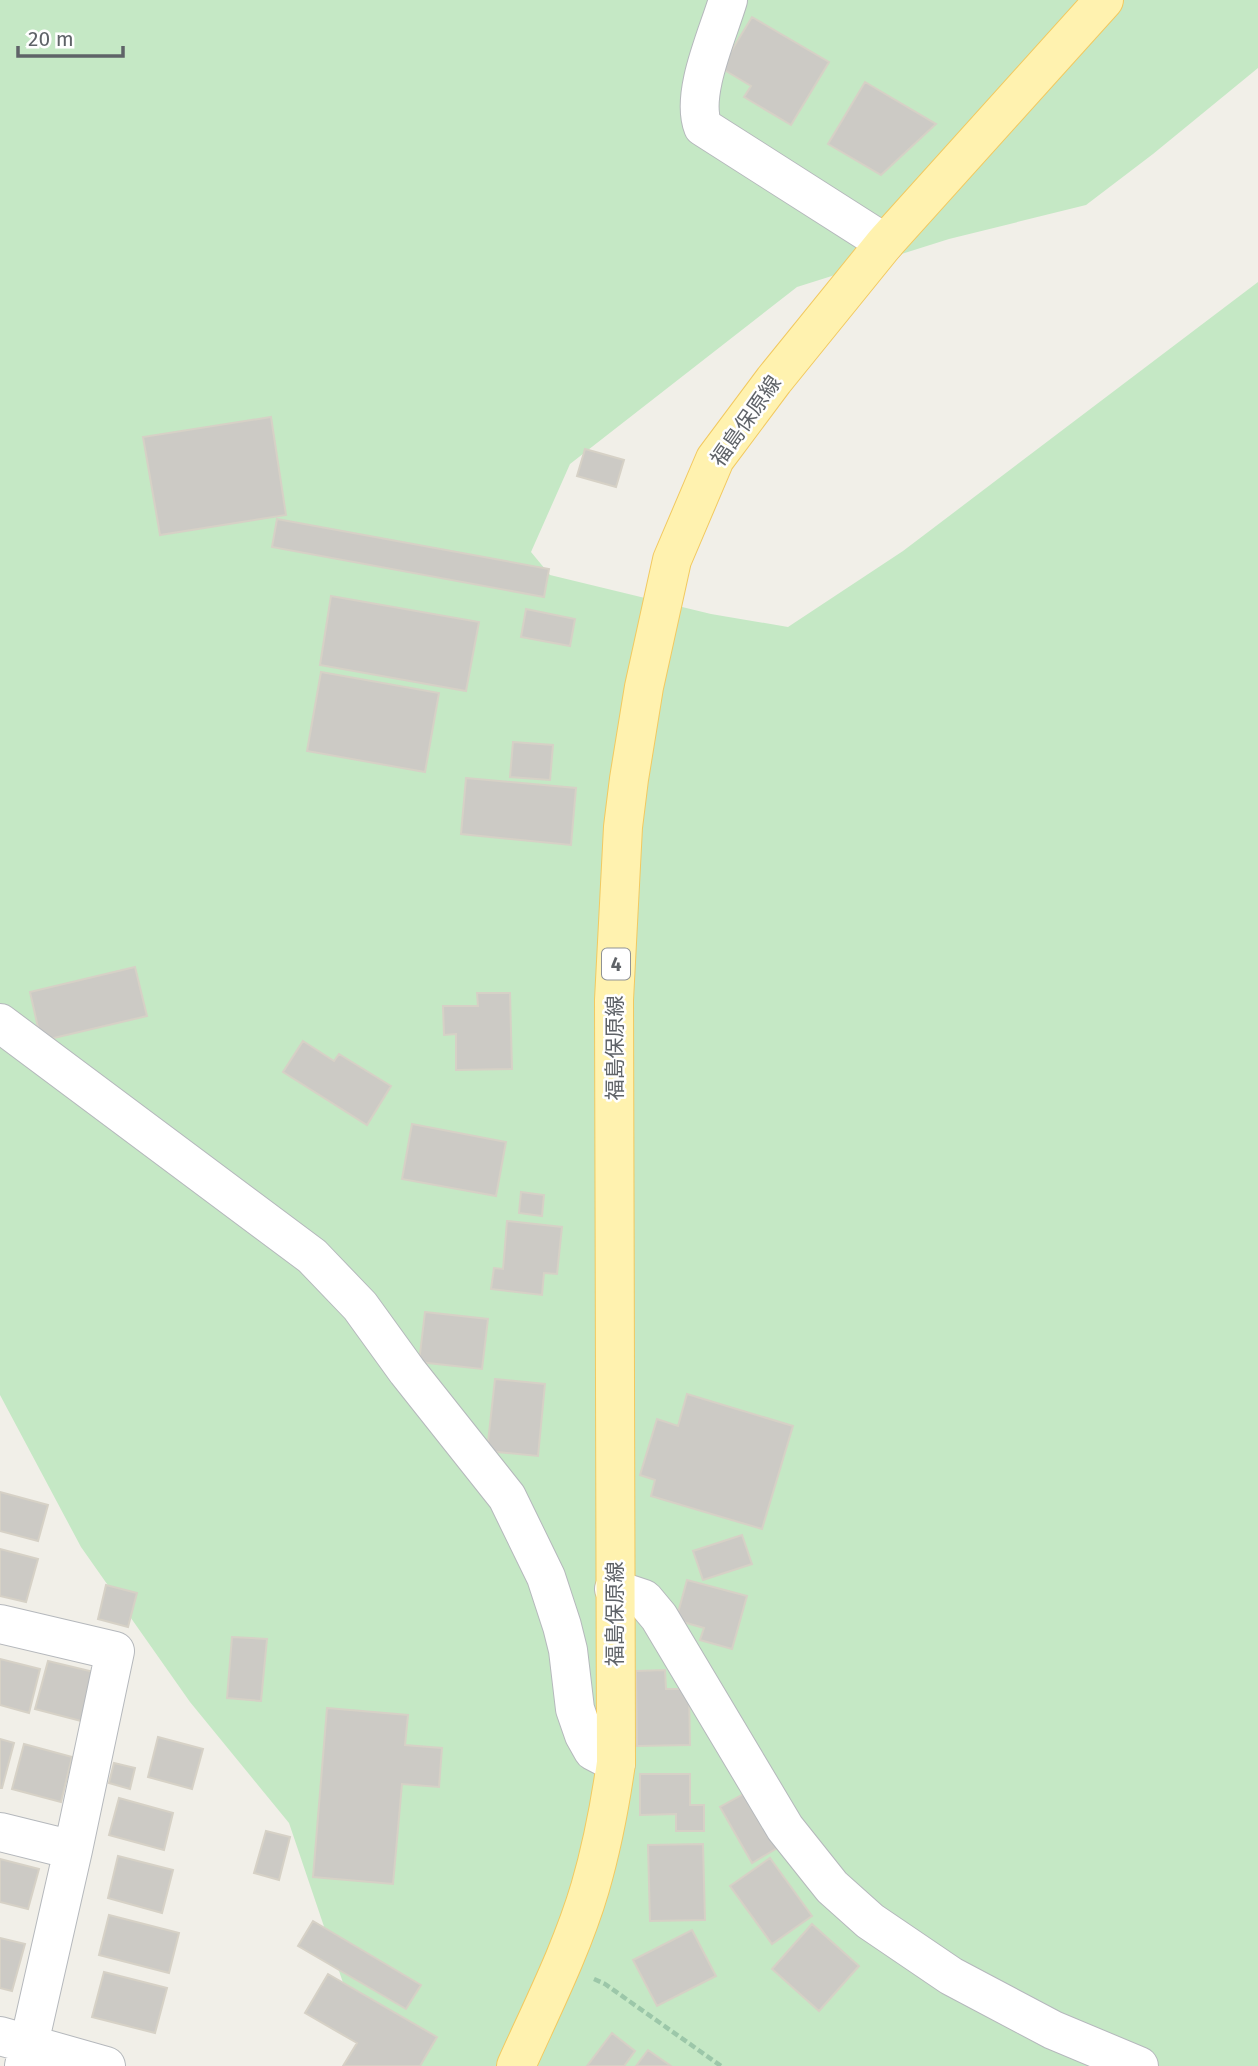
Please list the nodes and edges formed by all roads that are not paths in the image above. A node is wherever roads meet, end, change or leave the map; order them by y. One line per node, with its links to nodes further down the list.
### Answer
1 (728, 0): 3 (street)
2 (1104, 0): 3 (main road, 福島保原線 / 4)
3 (885, 243): 5 (main road, 福島保原線 / 4)
4 (0, 1023): 7 (street)
5 (614, 1589): 7 (main road, 福島保原線 / 4); 13 (street)
6 (0, 1624): 9 (street)
7 (616, 1763): 12 (main road, 福島保原線 / 4)
8 (0, 1832): 9 (street)
9 (73, 1850): 10 (street)
10 (18, 2048): 11 (street)
11 (106, 2066)
12 (516, 2066)
13 (1139, 2066)

